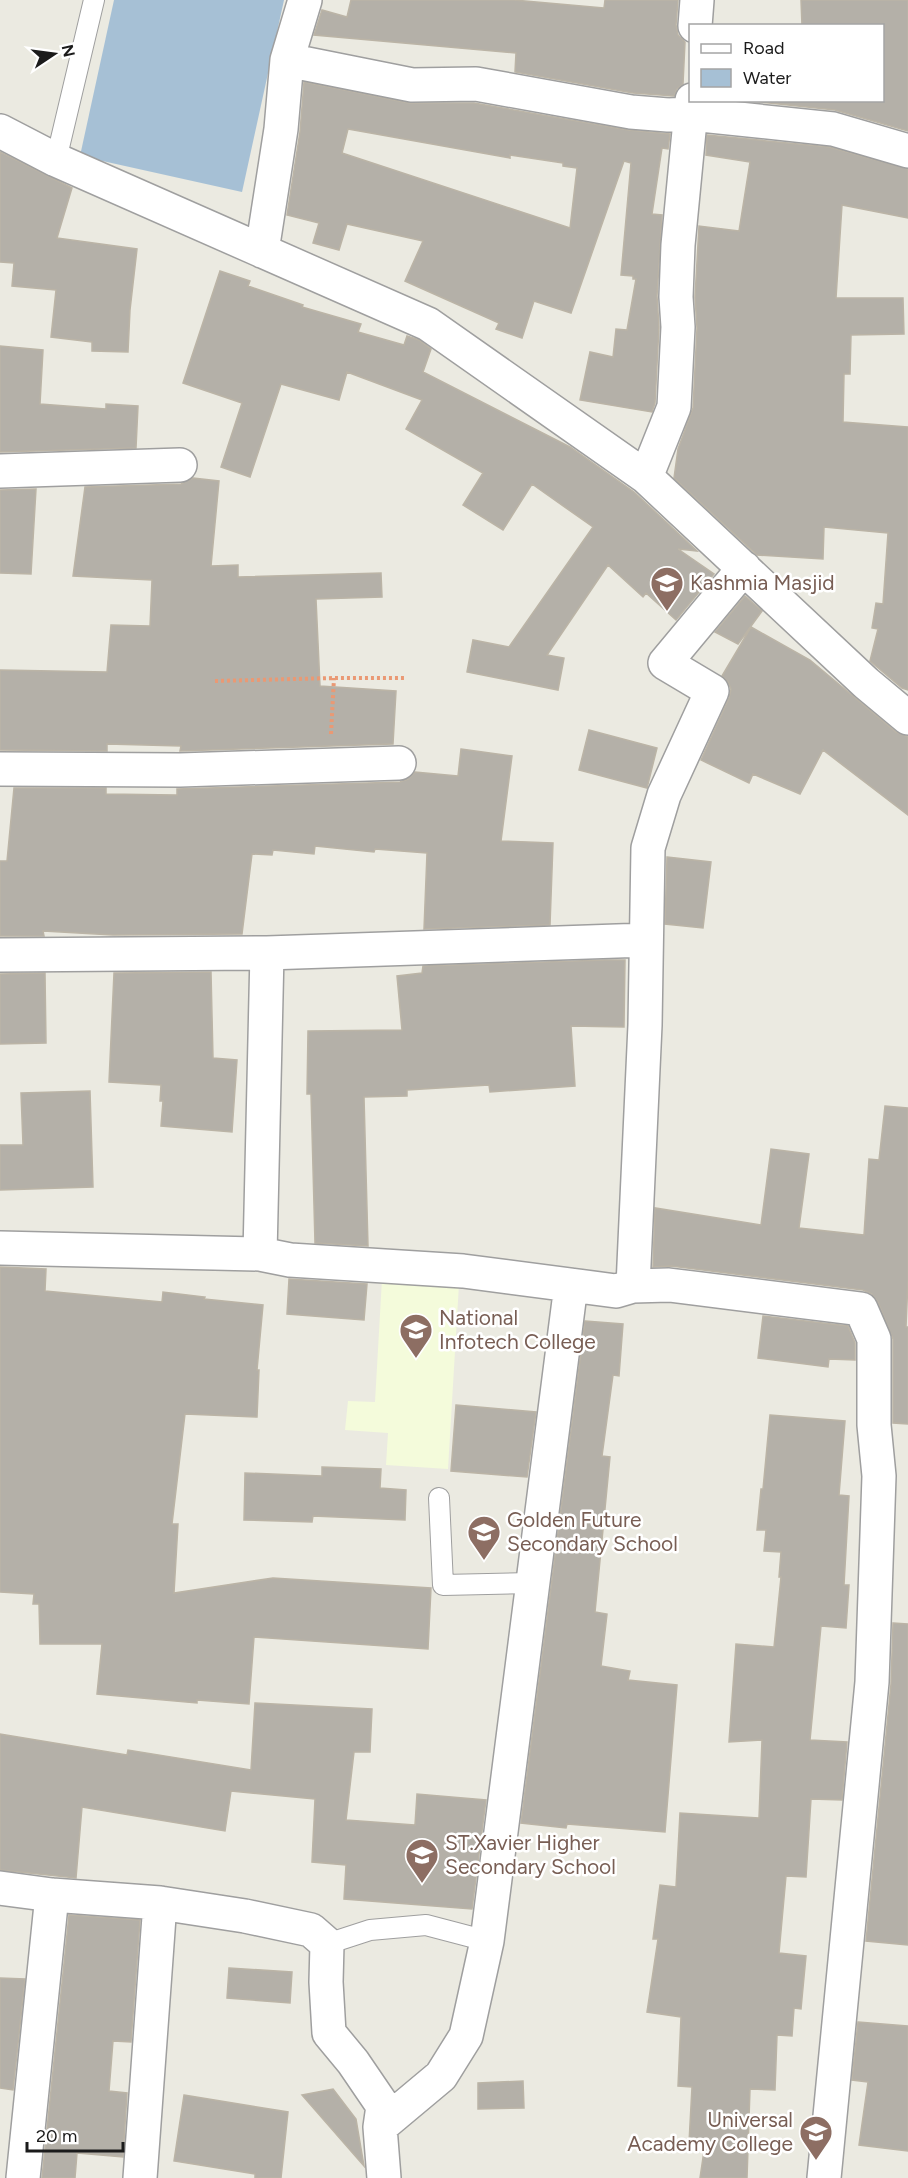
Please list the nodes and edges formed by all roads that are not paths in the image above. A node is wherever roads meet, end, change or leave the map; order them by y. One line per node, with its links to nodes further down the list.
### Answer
1 (94, 0): 9 (lane)
2 (304, 0): 5 (street)
3 (697, 0): 4 (street)
4 (696, 24)
5 (286, 60): 6 (street); 10 (street)
6 (691, 107): 8 (street); 13 (street)
7 (0, 131): 9 (street)
8 (908, 151)
9 (56, 160): 10 (street)
10 (262, 251): 13 (street)
11 (180, 465): 12 (street)
12 (0, 471)
13 (646, 477): 14 (street)
14 (744, 568): 15 (street); 18 (street)
15 (908, 718)
16 (399, 763): 17 (street)
17 (0, 769)
18 (646, 940): 19 (street); 24 (street)
19 (267, 953): 20 (street); 22 (street)
20 (0, 955)
21 (0, 1248): 22 (street)
22 (260, 1254): 23 (street)
23 (571, 1285): 24 (street); 26 (street)
24 (633, 1287): 36 (street)
25 (439, 1498): 26 (lane)
26 (532, 1583): 30 (street)
27 (0, 1888): 28 (street)
28 (52, 1895): 29 (street); 33 (street)
29 (160, 1903): 31 (street); 34 (street)
30 (487, 1941): 31 (lane); 32 (street)
31 (327, 1944): 32 (street)
32 (380, 2127): 35 (street)
33 (22, 2178)
34 (140, 2178)
35 (384, 2178)
36 (824, 2178)

